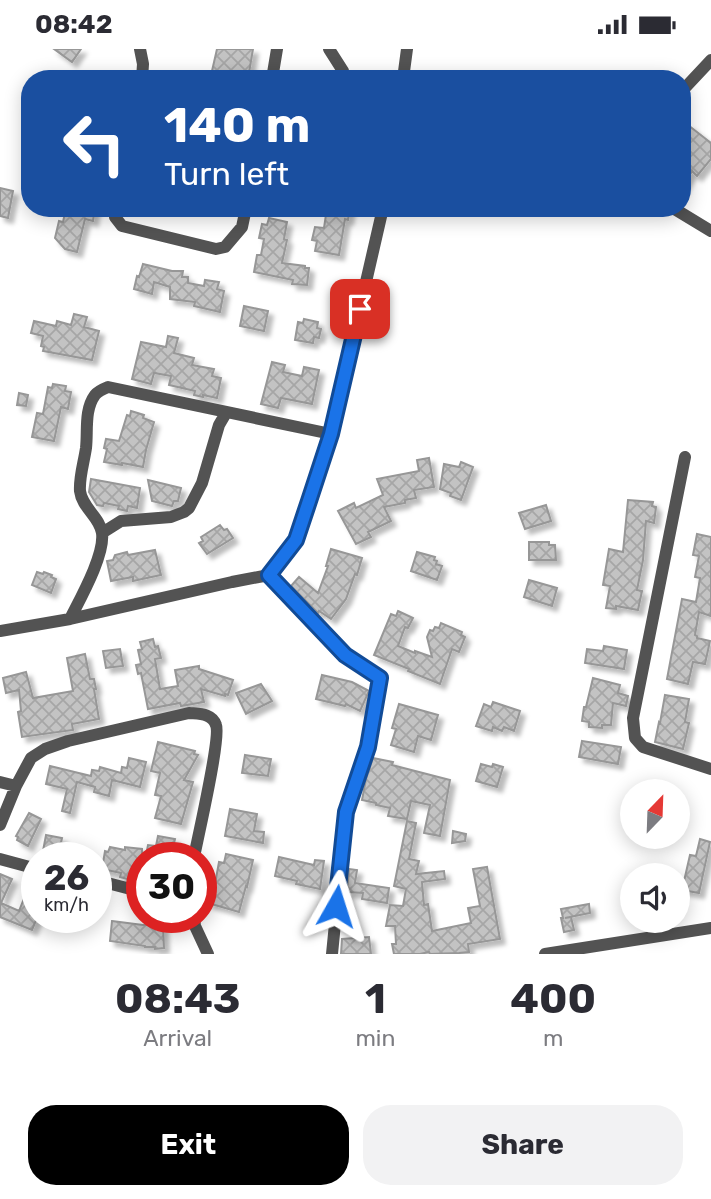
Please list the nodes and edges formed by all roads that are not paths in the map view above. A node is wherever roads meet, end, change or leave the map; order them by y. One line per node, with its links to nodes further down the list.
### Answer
1 (140, 49): 7 (street)
2 (277, 49): 8 (street)
3 (329, 49): 9 (street)
4 (407, 49): 10 (street)
5 (700, 49): 6 (street)
6 (711, 59): 11 (street)
7 (143, 70)
8 (274, 70)
9 (342, 70)
10 (404, 70)
11 (691, 81)
12 (116, 217): 13 (street)
13 (244, 217)
14 (381, 217): 18 (street)
15 (688, 217): 16 (street)
16 (711, 231)
17 (226, 413): 18 (street); 20 (street); 20 (street)
18 (331, 434): 21 (street)
19 (685, 457): 24 (street)
20 (102, 533): 22 (street)
21 (269, 575): 22 (street); 34 (street)
22 (70, 619): 23 (street)
23 (0, 631)
24 (711, 769)
25 (0, 782): 26 (street)
26 (16, 786): 27 (street); 28 (street)
27 (0, 825)
28 (197, 842)
29 (0, 859): 30 (street)
30 (21, 865)
31 (711, 928): 35 (street)
32 (198, 933): 33 (street)
33 (208, 954)
34 (332, 954)
35 (545, 954)

